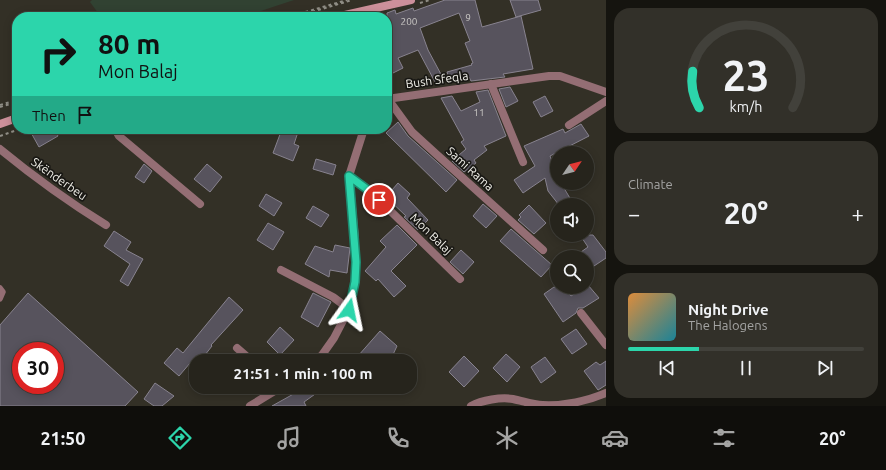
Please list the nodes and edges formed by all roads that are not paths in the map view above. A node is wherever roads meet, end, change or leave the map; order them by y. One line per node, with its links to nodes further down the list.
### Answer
1 (411, 0): 2 (main road)
2 (358, 12)
3 (491, 84): 4 (street, Bush Sfeqla); 5 (street, Bush Sfeqla); 14 (street)
4 (606, 92)
5 (392, 98)
6 (606, 101): 10 (street)
7 (392, 106): 18 (street, Sami Rama)
8 (12, 120): 9 (main road)
9 (0, 124)
10 (569, 125)
11 (118, 134): 16 (street)
12 (362, 134): 15 (street)
13 (0, 149): 17 (street, Skënderbeu)
14 (523, 162)
15 (349, 176): 20 (street, Mon Balaj); 23 (street)
16 (200, 204)
17 (106, 225)
18 (543, 250)
19 (281, 270): 23 (street)
20 (460, 279)
21 (0, 288): 22 (lane)
22 (0, 299)
23 (349, 310): 28 (street)
24 (581, 313): 25 (street)
25 (606, 345)
26 (237, 348): 27 (street)
27 (244, 354)
28 (323, 354)
29 (606, 392): 32 (street)
30 (270, 394): 31 (street)
31 (250, 406)
32 (471, 406)

